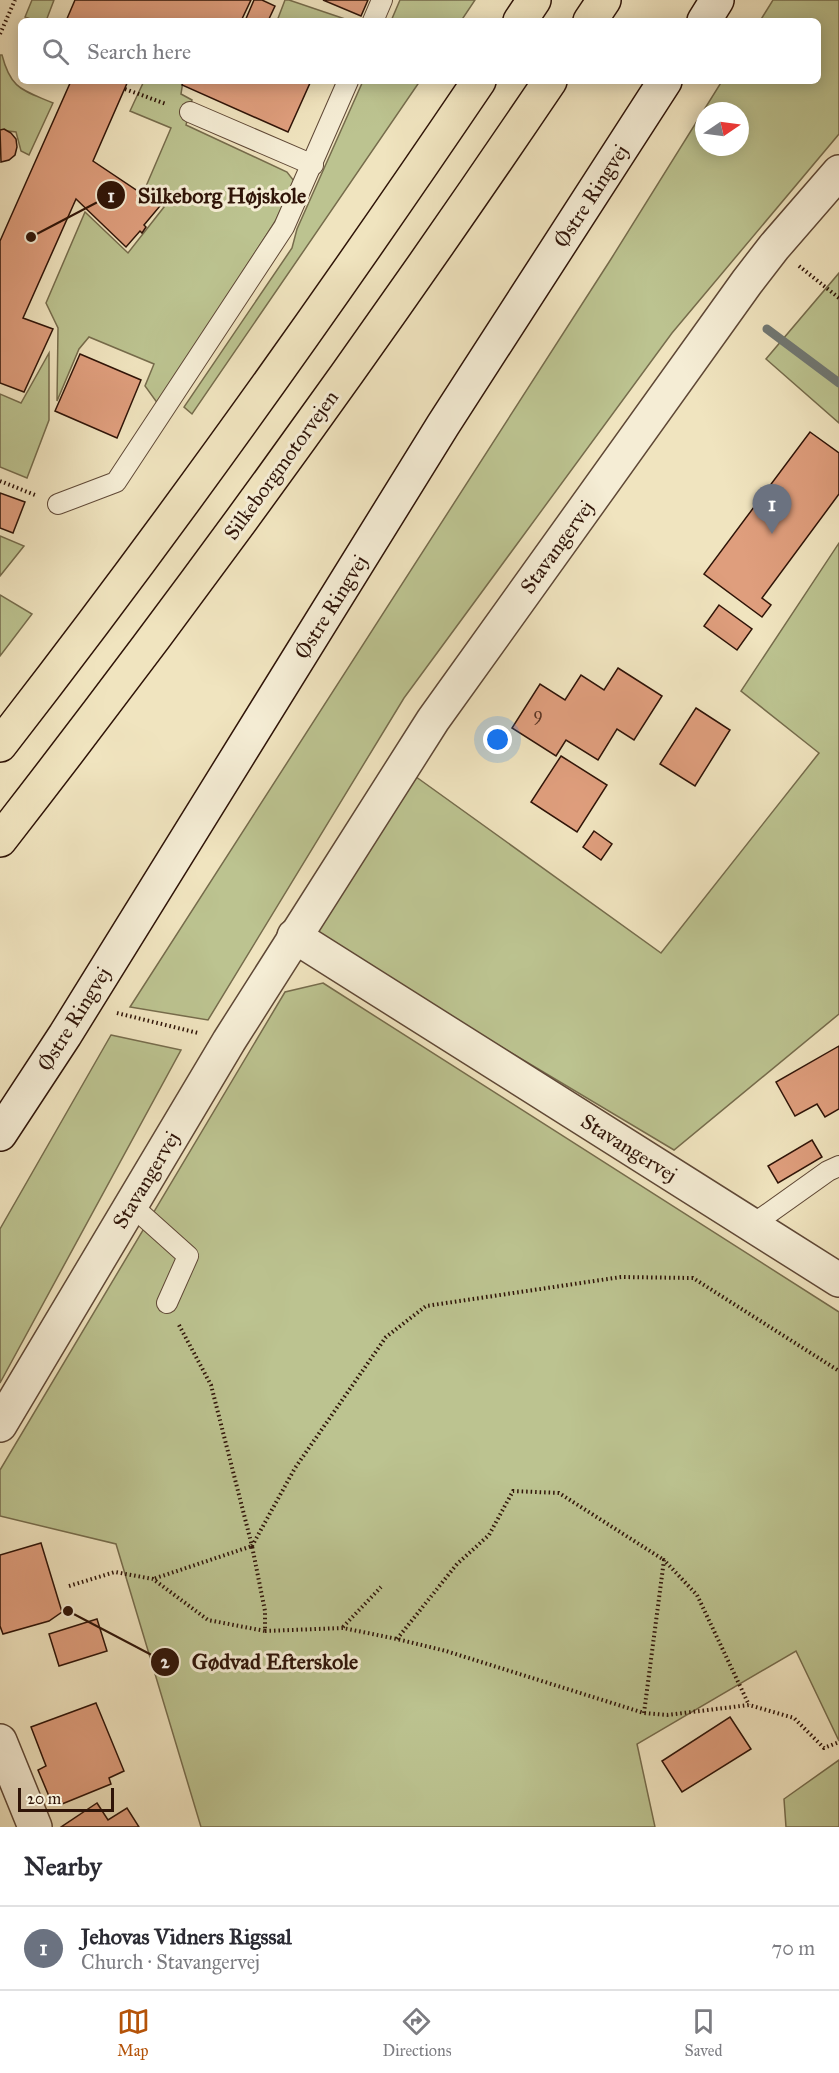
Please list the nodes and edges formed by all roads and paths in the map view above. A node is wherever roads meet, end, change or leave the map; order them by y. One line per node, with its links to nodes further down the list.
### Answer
1 (15, 0): 10 (path)
2 (382, 0): 6 (lane)
3 (534, 0): 7 (highway)
4 (604, 0): 8 (highway)
5 (717, 0): 9 (street)
6 (374, 18)
7 (522, 18)
8 (592, 18)
9 (706, 18)
10 (0, 34)
11 (347, 84): 17 (lane)
12 (477, 84): 23 (highway)
13 (548, 84): 24 (highway, Silkeborgmotorvejen)
14 (663, 84): 26 (street, Østre Ringvej)
15 (125, 89): 16 (path)
16 (190, 112): 17 (lane)
17 (313, 165): 22 (lane)
18 (839, 172): 19 (street, Stavangervej)
19 (774, 247): 20 (path); 25 (street, Stavangervej)
20 (839, 298)
21 (0, 481): 22 (path)
22 (58, 504)
23 (0, 745)
24 (0, 840)
25 (294, 936): 27 (street, Stavangervej); 31 (street, Stavangervej)
26 (89, 996): 27 (path); 28 (street, Østre Ringvej)
27 (229, 1041): 30 (street, Stavangervej)
28 (0, 1134)
29 (839, 1166): 31 (lane)
30 (131, 1205): 33 (lane); 35 (street, Stavangervej)
31 (752, 1225): 32 (street, Stavangervej)
32 (839, 1280)
33 (167, 1303): 36 (path)
34 (839, 1371): 36 (path)
35 (0, 1425)
36 (252, 1546): 38 (path); 42 (path)
37 (664, 1560): 43 (path); 44 (path); 45 (path)
38 (153, 1579): 39 (path); 42 (path)
39 (69, 1586)
40 (381, 1587): 41 (path)
41 (343, 1628): 42 (path); 43 (path)
42 (265, 1630)
43 (397, 1639): 45 (path)
44 (749, 1705): 45 (path); 47 (path)
45 (644, 1713)
46 (0, 1740): 48 (street)
47 (839, 1742)
48 (35, 1827)

